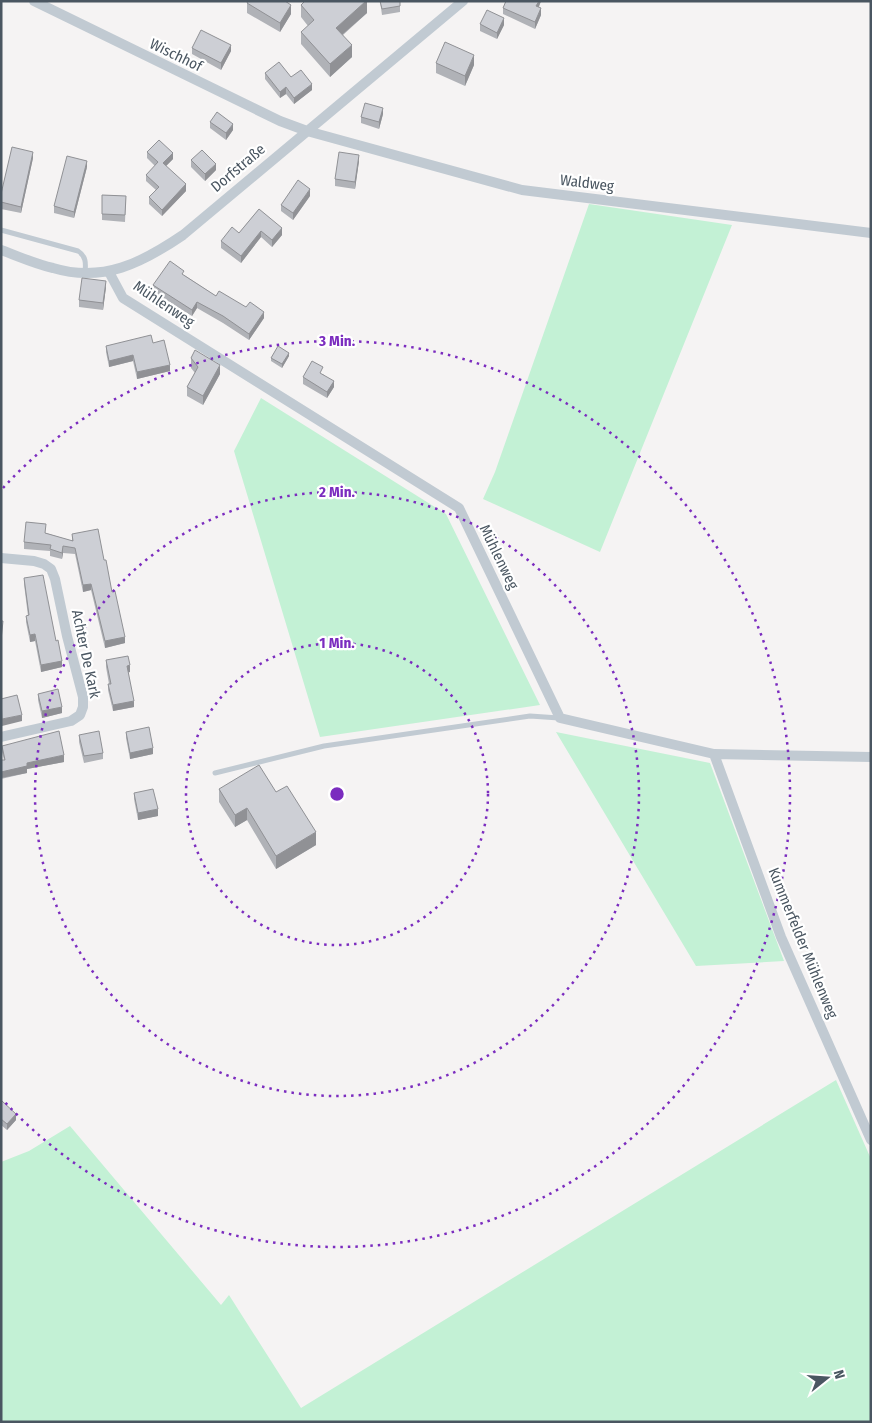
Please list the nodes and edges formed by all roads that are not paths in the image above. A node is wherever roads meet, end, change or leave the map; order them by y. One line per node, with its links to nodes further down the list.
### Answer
1 (34, 1): 3 (street, Wischhof)
2 (464, 1): 3 (street, Dorfstraße)
3 (306, 131): 5 (street, Waldweg); 7 (street, Dorfstraße)
4 (1, 230): 8 (lane)
5 (871, 233)
6 (1, 250): 8 (street, Dorfstraße)
7 (109, 272): 8 (street, Dorfstraße); 10 (street, Mühlenweg)
8 (85, 273)
9 (1, 558): 11 (street, Achter De Kark)
10 (560, 718): 12 (street); 14 (lane)
11 (1, 737)
12 (714, 754): 13 (street); 15 (street, Kummerfelder Mühlenweg)
13 (871, 757)
14 (215, 773)
15 (871, 1140)

